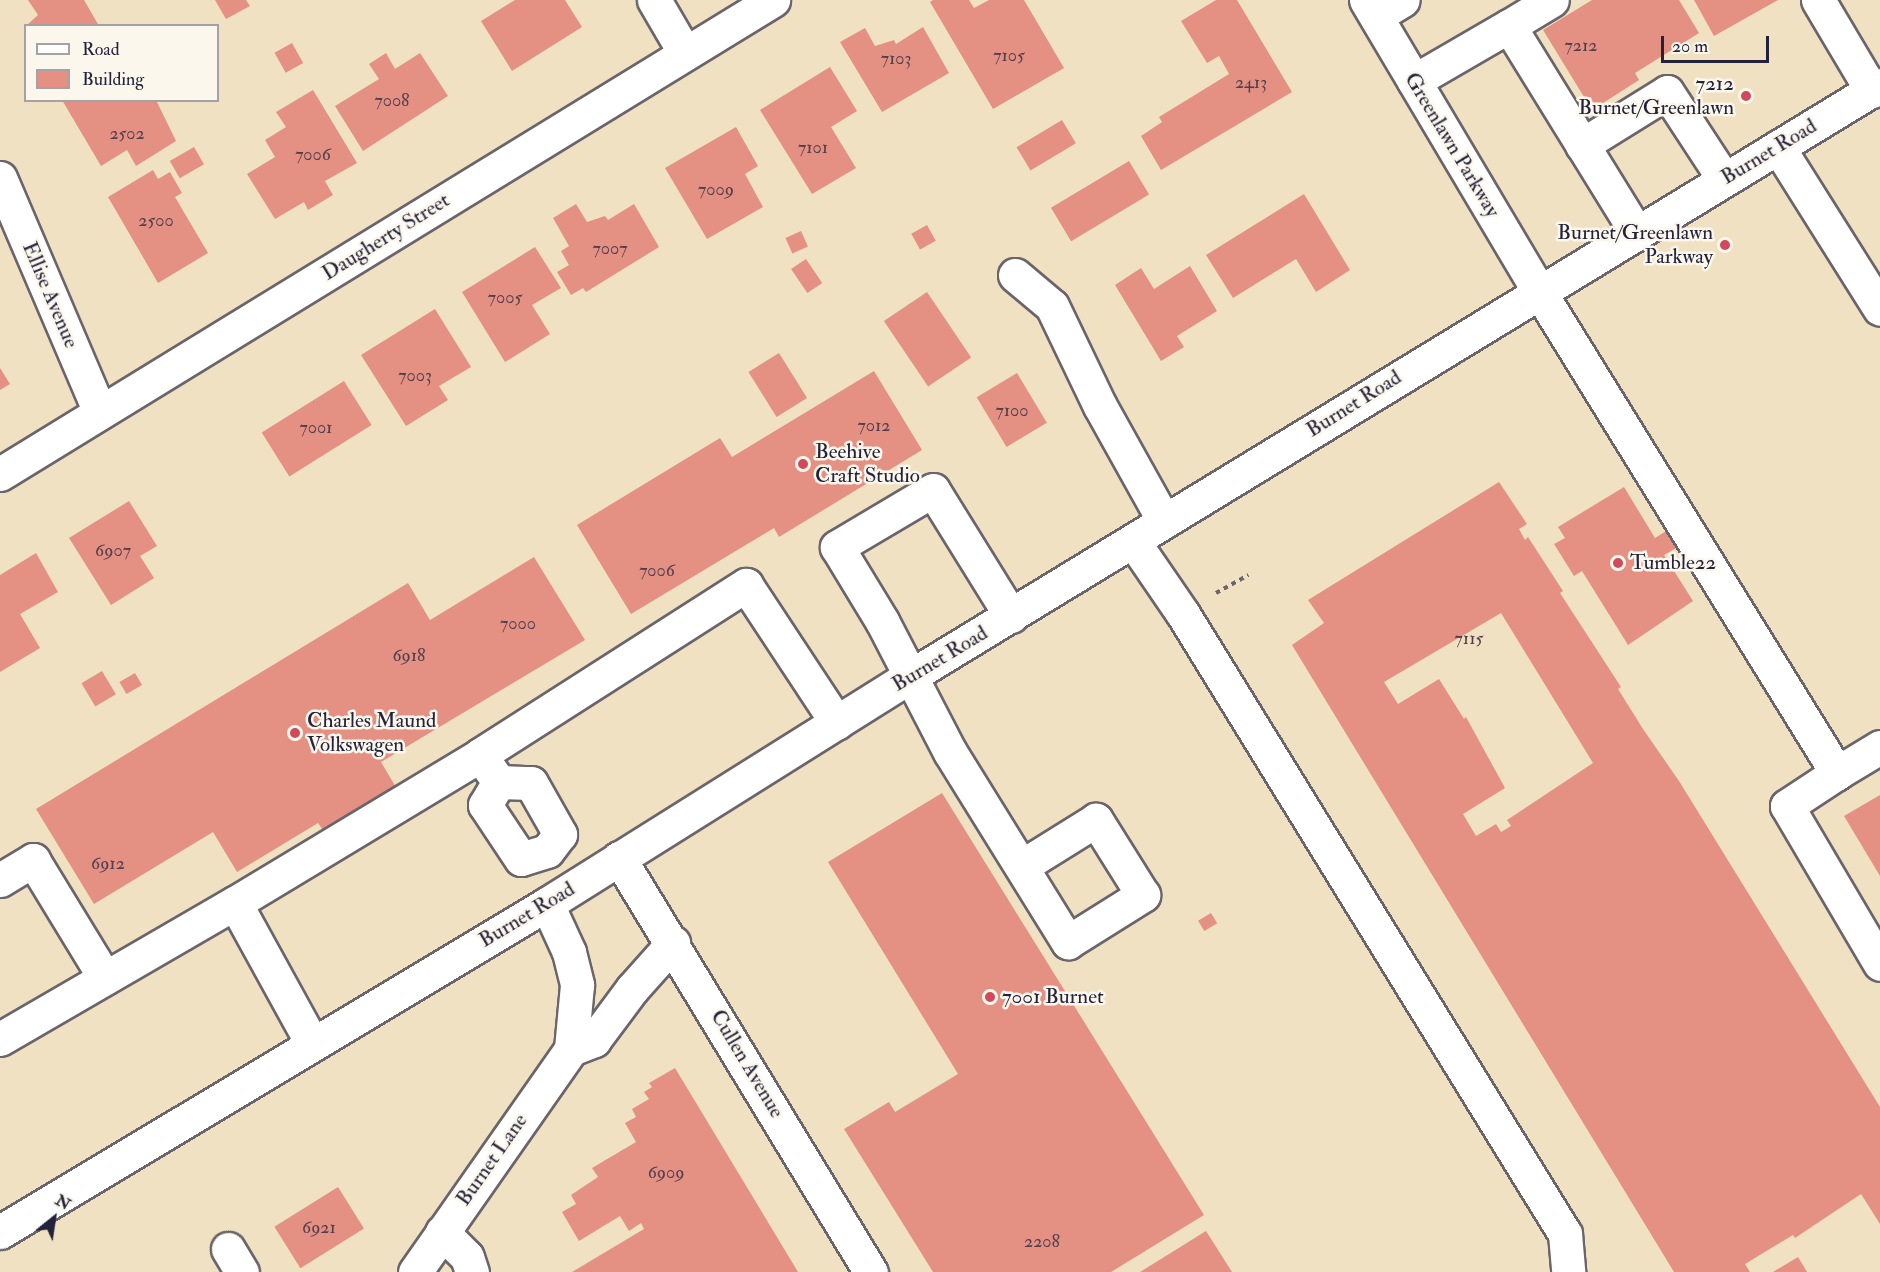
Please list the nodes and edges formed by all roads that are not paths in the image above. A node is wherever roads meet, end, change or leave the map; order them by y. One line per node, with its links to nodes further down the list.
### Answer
1 (654, 0): 7 (street)
2 (773, 0): 7 (street, Daugherty Street)
3 (1552, 0): 6 (street)
4 (1818, 0): 9 (street)
5 (1382, 6): 8 (street, Greenlawn Parkway)
6 (1509, 26): 8 (street); 10 (street)
7 (685, 53): 18 (street, Daugherty Street)
8 (1414, 81): 16 (street, Greenlawn Parkway)
9 (1876, 88): 11 (street, Burnet Road)
10 (1582, 145): 13 (street); 14 (street)
11 (1778, 147): 13 (street, Burnet Road); 17 (street)
12 (0, 178): 18 (street, Ellise Avenue)
13 (1724, 179): 14 (street, Burnet Road)
14 (1636, 232): 16 (street, Burnet Road)
15 (1016, 275): 20 (street)
16 (1539, 291): 20 (street, Burnet Road); 27 (street, Greenlawn Parkway)
17 (1880, 309)
18 (100, 412): 19 (street, Daugherty Street)
19 (0, 474)
20 (1164, 521): 21 (street, Burnet Road)
21 (1133, 541): 22 (street, Burnet Road); 46 (street)
22 (1011, 616): 23 (street, Burnet Road); 23 (street)
23 (909, 677): 24 (street, Burnet Road); 31 (street)
24 (837, 723): 26 (street); 30 (street, Burnet Road)
25 (1880, 747): 27 (street)
26 (480, 755): 28 (street); 34 (street)
27 (1837, 773): 36 (street)
28 (499, 782): 29 (street); 29 (street)
29 (547, 851): 33 (street)
30 (619, 858): 33 (street, Burnet Road); 35 (street, Cullen Avenue)
31 (1022, 866)
32 (0, 880): 37 (street)
33 (558, 897): 39 (street, Burnet Road); 40 (street)
34 (235, 903): 37 (street); 39 (street)
35 (674, 943): 40 (street, Burnet Lane); 45 (street, Cullen Avenue)
36 (1880, 964)
37 (105, 978): 38 (street)
38 (0, 1039)
39 (312, 1043): 41 (street, Burnet Road)
40 (571, 1049): 42 (street, Burnet Lane)
41 (0, 1232)
42 (442, 1232): 43 (street, Burnet Lane); 44 (street)
43 (415, 1272)
44 (472, 1272)
45 (871, 1272)
46 (1568, 1272)

